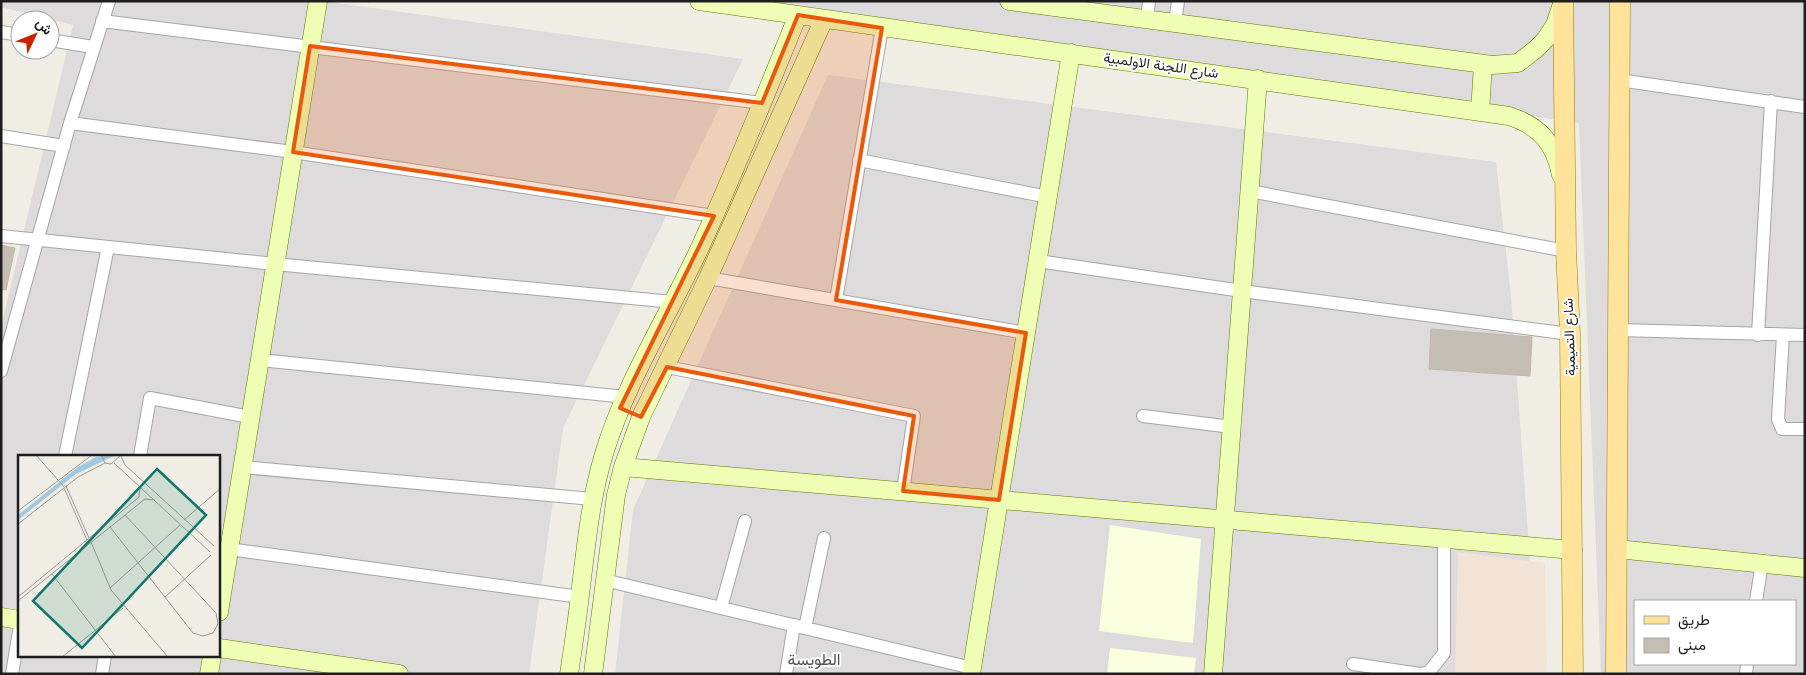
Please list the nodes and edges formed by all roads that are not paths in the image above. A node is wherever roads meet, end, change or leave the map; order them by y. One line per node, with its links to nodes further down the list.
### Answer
1 (109, 1): 12 (street)
2 (318, 1): 16 (street)
3 (699, 1): 9 (street, شارع اللجنة الاولمبية)
4 (1009, 1): 11 (street)
5 (1149, 1): 11 (street)
6 (1178, 1): 13 (street)
7 (1562, 1): 19 (street); 33 (main road, شارع التميمية)
8 (1620, 1): 21 (main road)
9 (798, 15): 10 (street, شارع اللجنة الاولمبية); 23 (street)
10 (824, 19): 14 (street, شارع اللجنة الاولمبية); 41 (street)
11 (1147, 20): 13 (street)
12 (102, 21): 16 (street); 17 (street)
13 (1175, 23): 19 (street)
14 (882, 28): 18 (street, شارع اللجنة الاولمبية); 30 (street)
15 (60, 42): 17 (street)
16 (310, 46): 23 (street); 29 (street)
17 (93, 47): 26 (street)
18 (1071, 53): 20 (street, شارع اللجنة الاولمبية); 32 (street)
19 (1483, 64): 25 (street)
20 (1258, 79): 25 (street, شارع اللجنة الاولمبية); 31 (street)
21 (1619, 80): 22 (street); 45 (main road)
22 (1771, 102): 24 (street); 48 (street)
23 (762, 103): 34 (street)
24 (1805, 107)
25 (1480, 112): 33 (street, شارع اللجنة الاولمبية)
26 (70, 122): 28 (street); 29 (street)
27 (1, 136): 28 (street)
28 (64, 146): 36 (street)
29 (293, 152): 34 (street); 40 (street)
30 (859, 160): 32 (street); 43 (street)
31 (1250, 191): 38 (street); 42 (street)
32 (1048, 197): 39 (street)
33 (1566, 204): 38 (main road, شارع التميمية)
34 (714, 216): 44 (street)
35 (1, 236): 36 (street)
36 (38, 240): 37 (street); 53 (street)
37 (108, 247): 40 (street); 60 (street)
38 (1566, 251): 47 (main road, شارع التميمية)
39 (1038, 261): 42 (street); 46 (street)
40 (275, 264): 44 (street); 51 (street)
41 (708, 278): 43 (street); 52 (street)
42 (1242, 291): 47 (street); 58 (street)
43 (836, 300): 46 (street)
44 (673, 302): 54 (street)
45 (1618, 330): 48 (street); 72 (main road)
46 (1026, 333): 66 (street)
47 (1570, 334): 73 (main road, شارع التميمية)
48 (1758, 334): 49 (street)
49 (1783, 335): 50 (street); 59 (street)
50 (1805, 336)
51 (260, 360): 54 (street); 56 (street)
52 (667, 367): 57 (street); 64 (street)
53 (1, 371)
54 (623, 402): 57 (street); 65 (street)
55 (1143, 416): 58 (street)
56 (250, 417): 61 (street); 62 (street)
57 (641, 417): 63 (street)
58 (1232, 427): 67 (street)
59 (1805, 429)
60 (65, 455)
61 (140, 455)
62 (242, 467): 65 (street); 71 (street)
63 (624, 467): 64 (street); 76 (street)
64 (903, 491): 66 (street)
65 (592, 499): 77 (street)
66 (999, 500): 67 (street); 89 (street)
67 (1225, 519): 70 (street); 97 (street)
68 (745, 521): 80 (street)
69 (824, 538): 83 (street)
70 (1444, 539): 73 (street); 98 (street)
71 (229, 549): 77 (street); 79 (street)
72 (1617, 549): 74 (street); 100 (main road)
73 (1572, 550): 99 (main road, شارع التميمية)
74 (1762, 564): 75 (street); 78 (street)
75 (1805, 568)
76 (604, 580): 80 (street); 95 (street)
77 (580, 597): 94 (street)
78 (1756, 600)
79 (220, 606)
80 (721, 608): 83 (street)
81 (1, 617): 82 (street)
82 (18, 620)
83 (799, 627): 89 (street); 96 (street)
84 (18, 638): 90 (street)
85 (220, 648): 93 (street)
86 (104, 658): 91 (street)
87 (212, 658): 92 (street)
88 (1353, 664): 98 (street)
89 (972, 671)
90 (12, 674)
91 (102, 674)
92 (209, 674)
93 (399, 674)
94 (569, 674)
95 (593, 674)
96 (786, 674)
97 (1213, 674)
98 (1421, 674)
99 (1572, 674)
100 (1616, 674)

